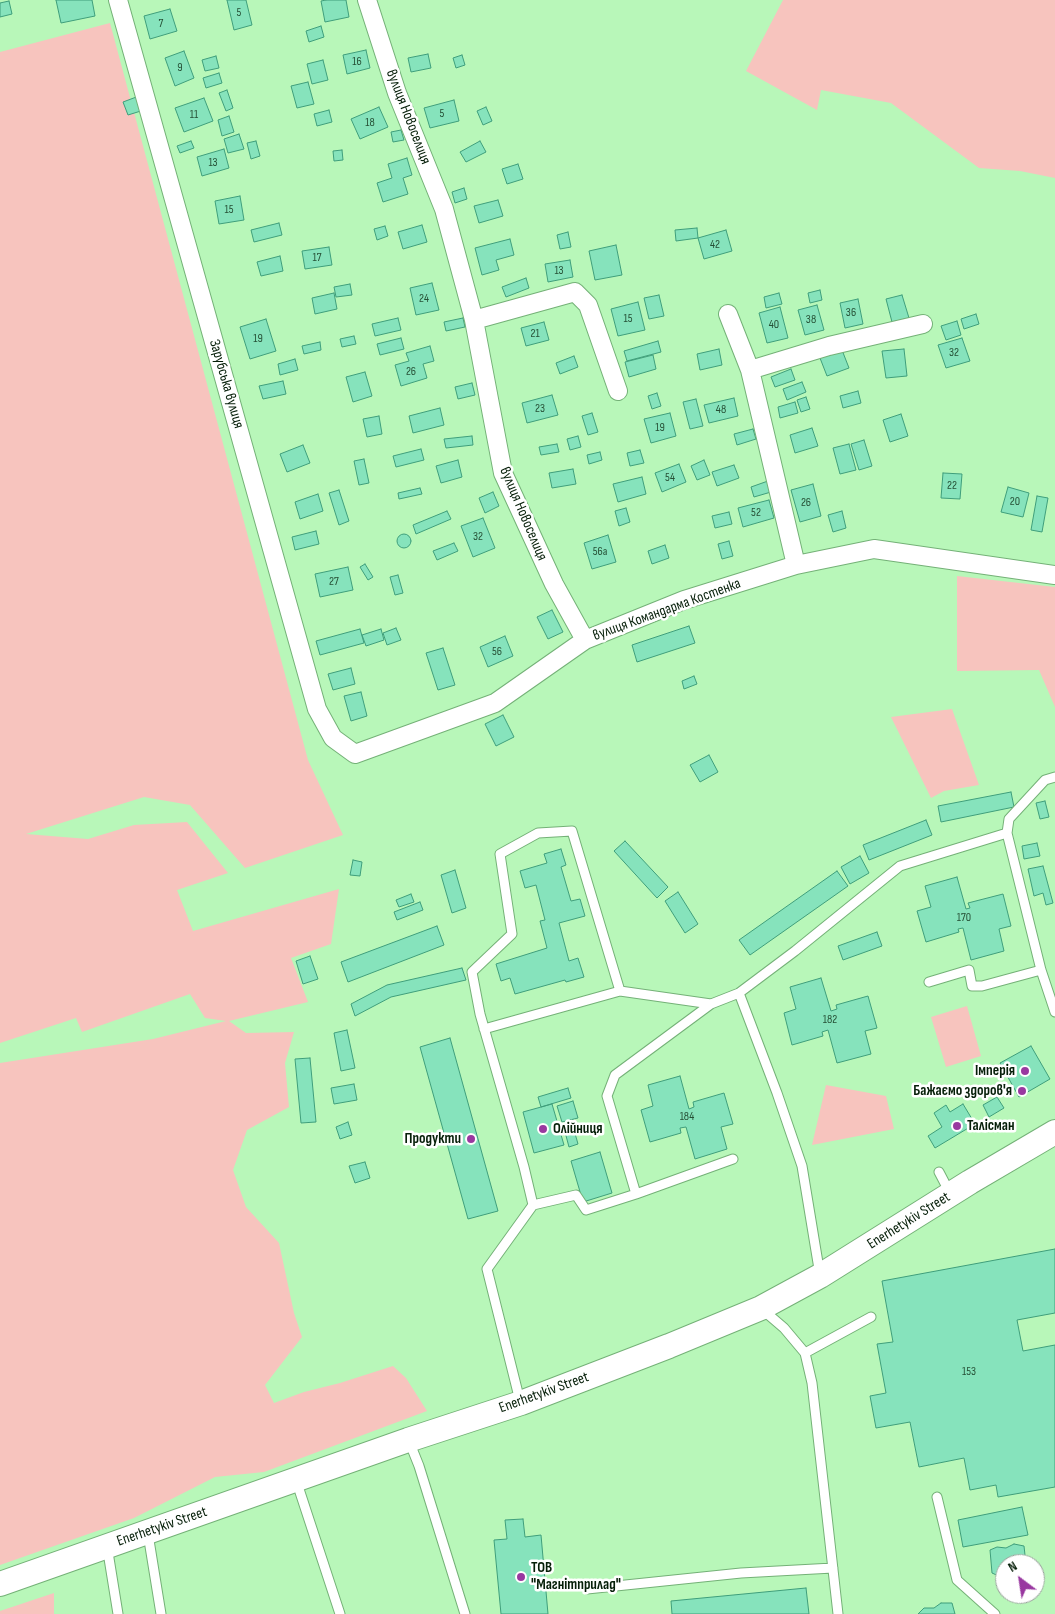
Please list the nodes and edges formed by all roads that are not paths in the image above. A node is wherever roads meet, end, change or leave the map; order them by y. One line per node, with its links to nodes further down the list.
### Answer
1 (118, 0): 11 (street, Зарубська вулиця)
2 (367, 0): 4 (street, вулиця Новоселиця)
3 (728, 314): 6 (street)
4 (474, 320): 7 (street); 10 (street, вулиця Новоселиця)
5 (922, 324): 6 (street)
6 (750, 370): 8 (street)
7 (618, 391)
8 (796, 565): 9 (street, вулиця Командарма Костенка); 10 (street, вулиця Командарма Костенка)
9 (1055, 575)
10 (585, 640): 11 (street, вулиця Командарма Костенка)
11 (355, 754)
12 (1055, 777): 13 (lane)
13 (1006, 833): 14 (lane); 17 (lane)
14 (1041, 970): 15 (lane); 19 (lane)
15 (929, 982)
16 (620, 991): 18 (lane); 20 (lane); 20 (lane)
17 (739, 993): 18 (lane); 27 (lane)
18 (711, 1004): 24 (lane)
19 (1055, 1012)
20 (484, 1029): 26 (lane)
21 (1055, 1132): 25 (main road, Enerhetykiv Street)
22 (733, 1159): 24 (lane)
23 (939, 1172): 25 (lane)
24 (636, 1194): 26 (lane)
25 (951, 1195): 27 (main road, Enerhetykiv Street)
26 (533, 1205): 31 (lane)
27 (820, 1276): 28 (main road, Enerhetykiv Street)
28 (760, 1308): 30 (lane); 31 (main road, Enerhetykiv Street)
29 (871, 1317): 30 (lane)
30 (805, 1353): 37 (lane)
31 (521, 1403): 32 (main road, Enerhetykiv Street)
32 (408, 1440): 33 (main road, Enerhetykiv Street); 43 (lane)
33 (296, 1480): 35 (main road, Enerhetykiv Street); 42 (lane)
34 (937, 1497): 45 (lane)
35 (147, 1531): 36 (main road, Enerhetykiv Street); 41 (lane)
36 (107, 1546): 38 (main road, Enerhetykiv Street); 40 (lane)
37 (833, 1568): 39 (lane); 44 (lane)
38 (0, 1584)
39 (587, 1589)
40 (118, 1614)
41 (161, 1614)
42 (340, 1614)
43 (465, 1614)
44 (838, 1614)
45 (995, 1614)

